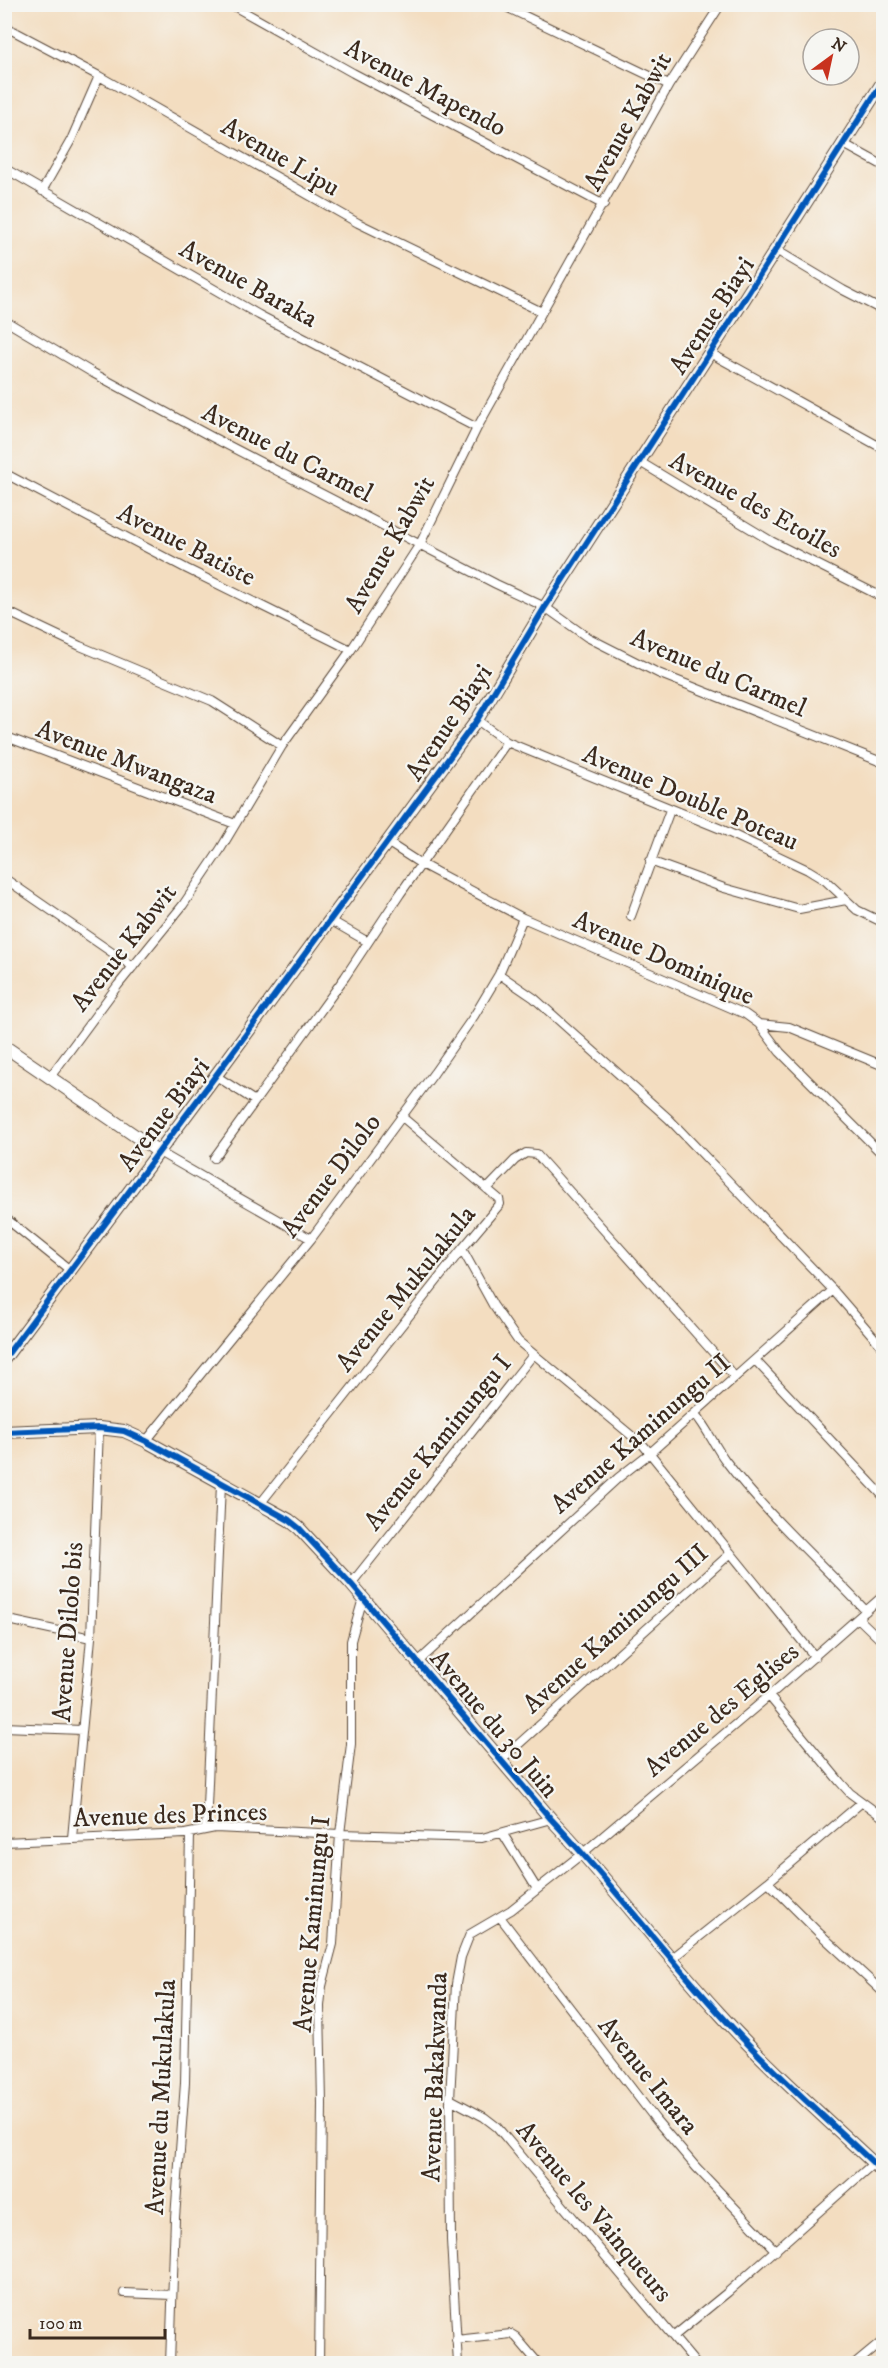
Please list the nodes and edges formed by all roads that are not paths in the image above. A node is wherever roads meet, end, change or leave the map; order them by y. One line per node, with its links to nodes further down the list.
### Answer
1 (230, 4): 12 (street, Avenue Mapendo)
2 (500, 4): 7 (street)
3 (721, 4): 7 (street, Avenue Kabwit)
4 (4, 26): 5 (street, Avenue Lipu)
5 (99, 76): 11 (street); 15 (street, Avenue Lipu)
6 (884, 80): 8 (street, Avenue Biayi)
7 (669, 85): 12 (street, Avenue Kabwit)
8 (842, 143): 9 (street); 13 (street, Avenue Biayi)
9 (884, 166)
10 (4, 168): 11 (street, Avenue Baraka)
11 (42, 191): 18 (street, Avenue Baraka)
12 (604, 205): 15 (street, Avenue Kabwit)
13 (776, 250): 14 (street); 17 (street, Avenue Biayi)
14 (884, 311)
15 (542, 312): 18 (street, Avenue Kabwit)
16 (4, 320): 22 (street, Avenue du Carmel)
17 (710, 353): 19 (street); 20 (street, Avenue Biayi)
18 (477, 428): 22 (street, Avenue Kabwit)
19 (884, 449)
20 (640, 462): 23 (street, Avenue des Etoiles); 24 (street, Avenue Biayi)
21 (4, 474): 26 (street, Avenue Batiste)
22 (420, 543): 24 (street, Avenue du Carmel); 26 (street, Avenue Kabwit)
23 (884, 598)
24 (545, 607): 27 (street, Avenue Biayi); 31 (street, Avenue du Carmel)
25 (4, 610): 30 (street)
26 (351, 650): 30 (street, Avenue Kabwit)
27 (477, 720): 29 (street, Avenue Double Poteau); 34 (street, Avenue Biayi)
28 (4, 736): 33 (street, Avenue Mwangaza)
29 (507, 742): 32 (street, Avenue Double Poteau); 36 (street)
30 (282, 746): 33 (street, Avenue Kabwit)
31 (884, 763)
32 (670, 810): 35 (street); 38 (street, Avenue Double Poteau)
33 (235, 824): 44 (street, Avenue Kabwit)
34 (387, 842): 36 (street, Avenue Dominique); 41 (street, Avenue Biayi)
35 (650, 861): 38 (street); 39 (street)
36 (421, 864): 40 (street, Avenue Dominique); 43 (street)
37 (4, 878): 44 (street)
38 (846, 900): 42 (street, Avenue Double Poteau)
39 (631, 916)
40 (522, 918): 45 (street, Avenue Dilolo); 46 (street, Avenue Dominique)
41 (330, 920): 43 (street); 49 (street, Avenue Biayi)
42 (884, 923)
43 (368, 942): 51 (street)
44 (133, 967): 50 (street, Avenue Kabwit)
45 (499, 974): 52 (street, Avenue Dilolo); 61 (street)
46 (759, 1024): 48 (street); 54 (street, Avenue Dominique)
47 (4, 1046): 50 (street)
48 (884, 1066)
49 (216, 1076): 51 (street); 53 (street, Avenue Biayi)
50 (50, 1077): 53 (street)
51 (255, 1101): 55 (street)
52 (401, 1116): 56 (street, Avenue Mukulakula); 58 (street, Avenue Dilolo)
53 (159, 1152): 58 (street); 60 (street, Avenue Biayi)
54 (884, 1156)
55 (214, 1158)
56 (487, 1189): 59 (street, Avenue Mukulakula); 66 (street)
57 (4, 1217): 60 (street)
58 (311, 1239): 70 (street, Avenue Dilolo)
59 (462, 1249): 63 (street); 74 (street, Avenue Mukulakula)
60 (70, 1270): 64 (street, Avenue Biayi)
61 (833, 1290): 62 (street); 65 (street, Avenue Kaminungu II)
62 (884, 1349)
63 (533, 1355): 71 (street); 76 (street, Avenue Kaminungu I)
64 (4, 1359)
65 (755, 1360): 66 (street, Avenue Kaminungu II); 73 (street)
66 (735, 1377): 67 (street, Avenue Kaminungu II)
67 (695, 1414): 71 (street, Avenue Kaminungu II); 79 (street)
68 (99, 1428): 69 (street, Avenue du 30 Juin); 70 (street, Avenue du 30 Juin); 82 (street, Avenue Dilolo bis)
69 (4, 1432)
70 (146, 1441): 72 (street, Avenue du 30 Juin)
71 (650, 1454): 75 (street); 85 (street, Avenue Kaminungu II)
72 (221, 1484): 74 (street, Avenue du 30 Juin); 93 (street)
73 (884, 1497)
74 (260, 1504): 76 (street, Avenue du 30 Juin)
75 (731, 1552): 84 (street); 89 (street, Avenue Kaminungu III)
76 (351, 1584): 78 (street, Avenue du 30 Juin)
77 (884, 1595): 79 (street, Avenue des Eglises)
78 (363, 1598): 85 (street, Avenue du 30 Juin); 95 (street, Avenue Kaminungu I)
79 (866, 1611): 80 (street, Avenue des Eglises)
80 (858, 1617): 83 (street); 84 (street, Avenue des Eglises)
81 (4, 1619): 82 (street)
82 (91, 1638): 88 (street, Avenue Dilolo bis)
83 (884, 1643)
84 (815, 1657): 86 (street, Avenue des Eglises)
85 (418, 1662): 89 (street, Avenue du 30 Juin)
86 (769, 1696): 90 (street); 99 (street, Avenue des Eglises)
87 (4, 1727): 88 (street)
88 (82, 1730): 97 (street, Avenue Dilolo bis)
89 (501, 1760): 92 (street, Avenue du 30 Juin)
90 (862, 1802): 91 (street); 100 (street)
91 (884, 1818)
92 (551, 1819): 96 (street, Avenue des Princes); 99 (street, Avenue du 30 Juin)
93 (206, 1829): 94 (street, Avenue des Princes); 95 (street, Avenue des Princes)
94 (190, 1834): 97 (street, Avenue des Princes); 111 (street, Avenue du Mukulakula)
95 (340, 1834): 96 (street, Avenue des Princes); 116 (street, Avenue Kaminungu I)
96 (503, 1834): 101 (street)
97 (72, 1838): 98 (street, Avenue des Princes)
98 (4, 1842)
99 (583, 1853): 101 (street, Avenue Bakakwanda); 103 (street, Avenue du 30 Juin)
100 (768, 1882): 103 (street); 104 (street)
101 (537, 1889): 102 (street, Avenue Bakakwanda)
102 (500, 1917): 105 (street, Avenue Bakakwanda); 109 (street, Avenue Imara)
103 (670, 1960): 107 (street, Avenue du 30 Juin)
104 (884, 1993)
105 (450, 2099): 112 (street, Avenue les Vainqueurs); 113 (street, Avenue Bakakwanda)
106 (884, 2154): 107 (street)
107 (873, 2163): 108 (street, Avenue du 30 Juin); 109 (street)
108 (884, 2173)
109 (776, 2251): 112 (street)
110 (124, 2294): 111 (street)
111 (172, 2295): 115 (street, Avenue du Mukulakula)
112 (674, 2336): 119 (street, Avenue les Vainqueurs)
113 (456, 2340): 117 (street, Avenue Bakakwanda); 118 (street)
114 (884, 2340): 120 (street)
115 (170, 2364)
116 (319, 2364)
117 (459, 2364)
118 (539, 2364)
119 (696, 2364)
120 (855, 2364)

